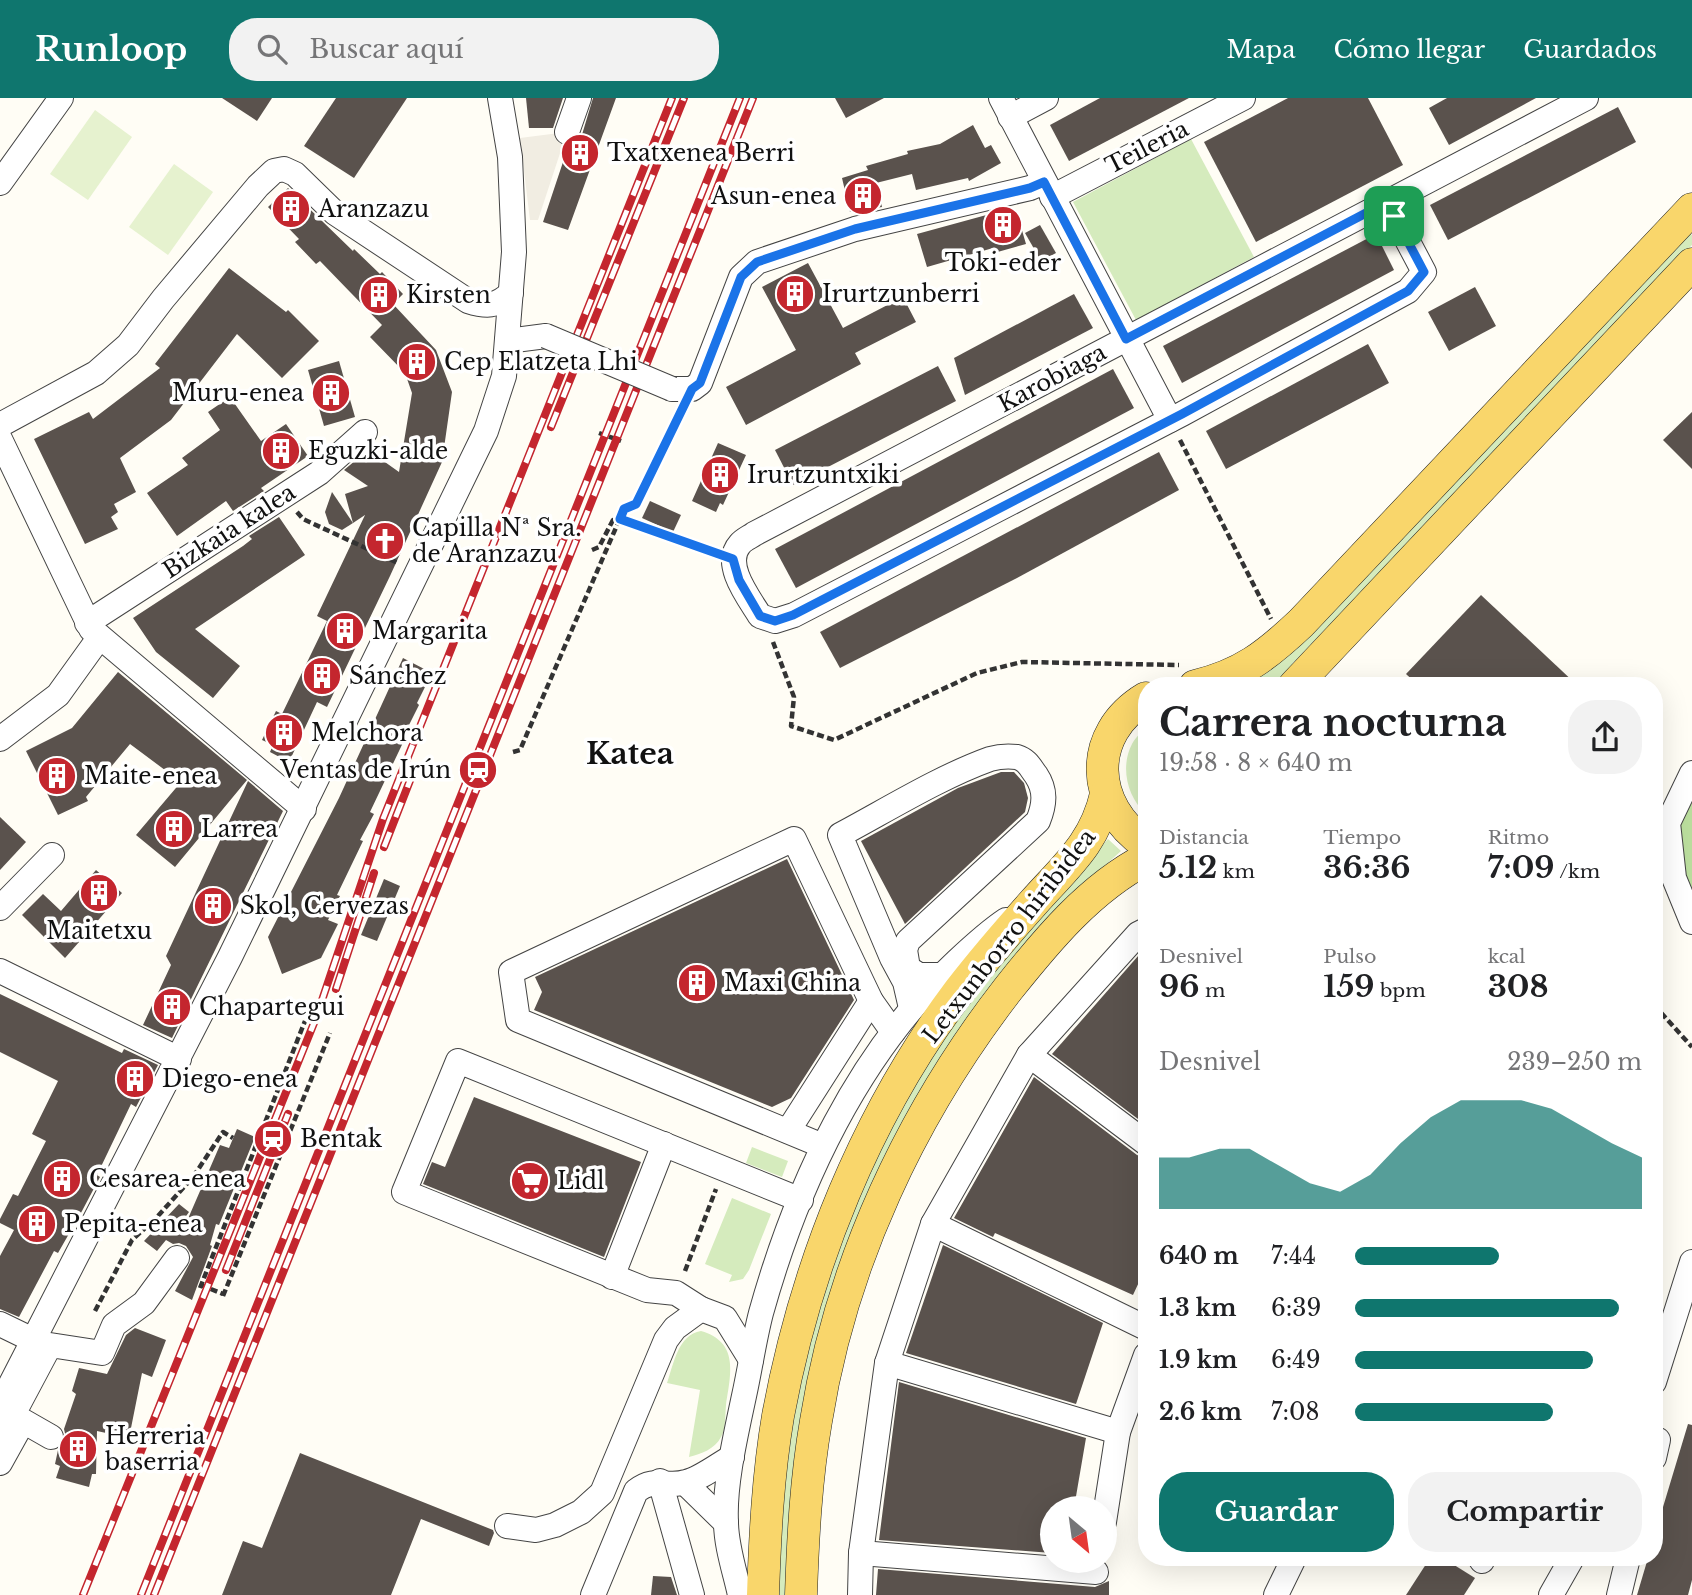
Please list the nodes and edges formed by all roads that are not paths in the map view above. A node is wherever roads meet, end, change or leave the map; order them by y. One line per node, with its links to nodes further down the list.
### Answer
1 (61, 98): 9 (street)
2 (500, 98): 14 (street)
3 (579, 98): 8 (street)
4 (1046, 98): 7 (street)
5 (1243, 98): 10 (street, Teileria)
6 (1586, 98): 11 (street, Karobiaga)
7 (1006, 107): 10 (street)
8 (568, 132)
9 (0, 183)
10 (1048, 189): 15 (street); 16 (street, Teileria, bridge)
11 (1387, 202): 15 (street, Karobiaga); 17 (street)
12 (1692, 209): 22 (main road)
13 (1692, 264): 23 (main road)
14 (511, 293): 16 (street); 18 (street)
15 (1126, 339): 17 (street); 17 (street, Karobiaga)
16 (507, 341): 28 (street)
17 (1170, 420)
18 (0, 425)
19 (365, 432): 21 (street, Bizkaia kalea)
20 (0, 439): 21 (street)
21 (93, 631): 25 (street, Bizkaia kalea); 28 (street)
22 (1225, 677)
23 (1302, 677)
24 (1138, 704): 27 (main road)
25 (0, 739)
26 (1692, 773): 32 (street)
27 (1106, 794): 29 (main road); 34 (main road, Letxunborro hiribidea)
28 (304, 809): 44 (street)
29 (1138, 838)
30 (52, 855): 35 (street)
31 (1138, 864): 85 (main road, Letxunborro hiribidea)
32 (1674, 878): 33 (street); 36 (street)
33 (1692, 897)
34 (1033, 903): 39 (street); 84 (main road, Letxunborro hiribidea)
35 (0, 908)
36 (1692, 922)
37 (1138, 934): 43 (street)
38 (0, 971): 44 (street)
39 (943, 975): 41 (street); 41 (street)
40 (871, 1001): 42 (street); 45 (street); 45 (street)
41 (911, 1008): 42 (street)
42 (893, 1032): 48 (street)
43 (1029, 1055): 46 (street); 50 (street)
44 (178, 1059): 59 (street)
45 (788, 1131): 48 (street)
46 (1138, 1137)
47 (664, 1144): 49 (street); 53 (street); 53 (street)
48 (823, 1146): 49 (street)
49 (801, 1200): 54 (street)
50 (933, 1224): 58 (street); 62 (street)
51 (177, 1258): 59 (street)
52 (1692, 1262): 60 (street)
53 (612, 1277): 55 (street)
54 (766, 1297): 56 (street); 61 (street)
55 (701, 1309): 56 (street); 75 (street)
56 (725, 1318): 61 (street)
57 (0, 1324): 59 (street)
58 (1138, 1324)
59 (50, 1344): 64 (street); 65 (street); 68 (street)
60 (1663, 1354)
61 (751, 1360): 69 (street)
62 (887, 1363): 66 (street); 76 (street)
63 (1138, 1377): 66 (street)
64 (0, 1405)
65 (23, 1421): 67 (street); 70 (street)
66 (1118, 1432): 73 (street)
67 (51, 1437)
68 (0, 1438)
69 (732, 1457): 72 (street); 74 (street)
70 (0, 1463)
71 (660, 1481): 72 (street); 81 (street); 82 (street)
72 (685, 1483): 74 (street)
73 (1108, 1496)
74 (726, 1523): 83 (street)
75 (507, 1526)
76 (861, 1552): 80 (street); 86 (street)
77 (1290, 1566): 87 (street)
78 (1567, 1566): 88 (street)
79 (1626, 1566): 89 (street)
80 (1097, 1576)
81 (593, 1595)
82 (692, 1595)
83 (740, 1595)
84 (764, 1595)
85 (801, 1595)
86 (860, 1595)
87 (1276, 1595)
88 (1551, 1595)
89 (1619, 1595)

